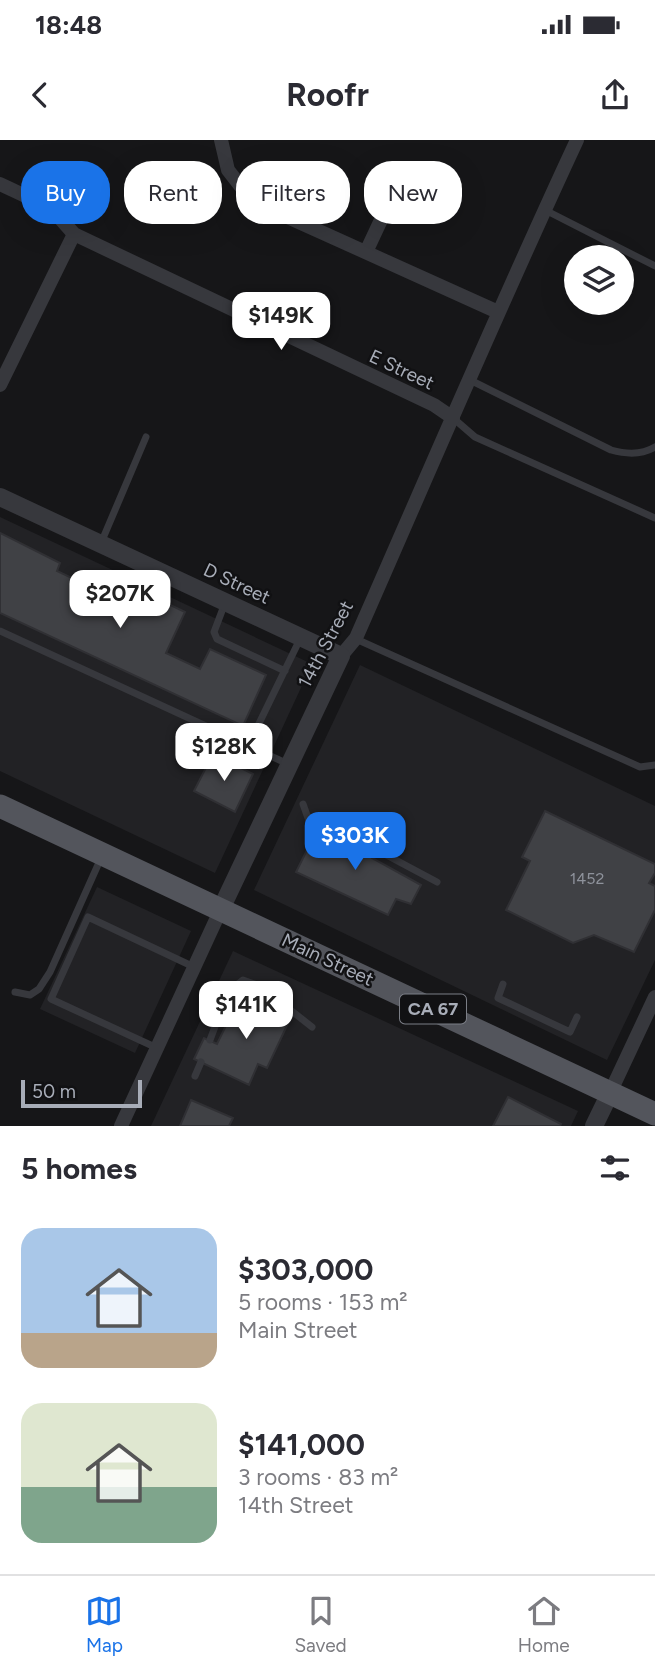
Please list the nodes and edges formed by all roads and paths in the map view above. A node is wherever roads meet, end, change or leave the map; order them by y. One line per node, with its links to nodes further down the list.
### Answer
1 (221, 140): 7 (street)
2 (577, 140): 4 (street, 14th Street)
3 (0, 184): 6 (street, E Street)
4 (545, 210): 8 (lane); 9 (street, 14th Street)
5 (379, 224): 7 (street)
6 (74, 234): 11 (street); 12 (street, E Street)
7 (366, 252): 9 (street)
8 (655, 266)
9 (498, 312): 10 (street, 14th Street)
10 (470, 380): 12 (street, 14th Street); 14 (lane)
11 (0, 385)
12 (453, 418): 16 (lane); 21 (street, 14th Street)
13 (146, 437): 17 (lane)
14 (655, 447)
15 (0, 497): 17 (street, D Street)
16 (655, 518)
17 (101, 543): 18 (street, D Street)
18 (226, 601): 20 (street, D Street); 23 (lane)
19 (0, 631): 24 (lane)
20 (302, 637): 22 (street, D Street); 23 (lane)
21 (356, 638): 22 (street, 14th Street); 26 (lane)
22 (341, 656): 25 (street, 14th Street)
23 (285, 671): 24 (lane)
24 (248, 746): 25 (lane)
25 (289, 764): 31 (street, 14th Street)
26 (655, 765)
27 (303, 804): 30 (lane)
28 (0, 806): 29 (main road, Main Street / CA 67)
29 (103, 854): 31 (main road, Main Street / CA 67); 34 (lane)
30 (437, 882)
31 (221, 909): 32 (street, 14th Street); 42 (main road, Main Street / CA 67)
32 (195, 967): 39 (street, 14th Street); 39 (lane)
33 (503, 984): 36 (lane)
34 (15, 992)
35 (655, 997): 42 (street)
36 (577, 1017)
37 (312, 1027): 38 (lane)
38 (210, 1040)
39 (157, 1048): 44 (street, 14th Street)
40 (201, 1062): 41 (lane)
41 (195, 1076)
42 (610, 1093): 43 (main road, Main Street / CA 67); 45 (street)
43 (655, 1114)
44 (121, 1126)
45 (594, 1126)

